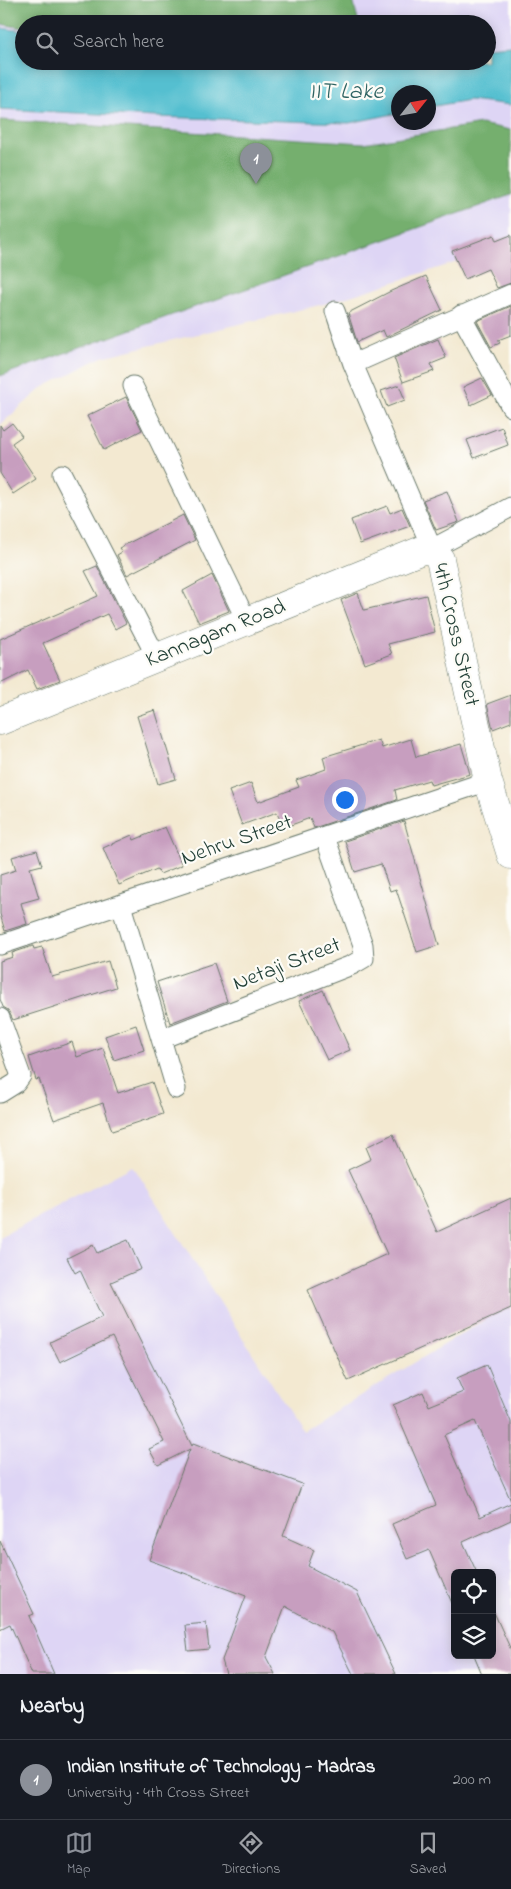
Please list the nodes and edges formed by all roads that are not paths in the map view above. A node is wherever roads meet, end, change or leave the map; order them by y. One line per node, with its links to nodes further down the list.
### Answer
1 (511, 294): 3 (street)
2 (335, 311): 4 (street, 4th Cross Street)
3 (461, 315): 4 (street); 6 (street)
4 (353, 364): 9 (street, 4th Cross Street)
5 (133, 386): 10 (street)
6 (511, 408)
7 (62, 474): 11 (street)
8 (511, 507): 9 (street)
9 (432, 549): 10 (street, Kannagam Road); 13 (street, 4th Cross Street)
10 (247, 622): 11 (street, Kannagam Road)
11 (156, 658): 12 (street, Kannagam Road)
12 (0, 721)
13 (488, 782): 14 (street, Nehru Street); 15 (street, 4th Cross Street)
14 (325, 837): 16 (street, Nehru Street); 19 (street, Netaji Street)
15 (510, 847)
16 (121, 905): 17 (street, Nehru Street); 19 (street)
17 (0, 945)
18 (0, 1018): 21 (street)
19 (161, 1039): 20 (street)
20 (176, 1089)
21 (0, 1092)

